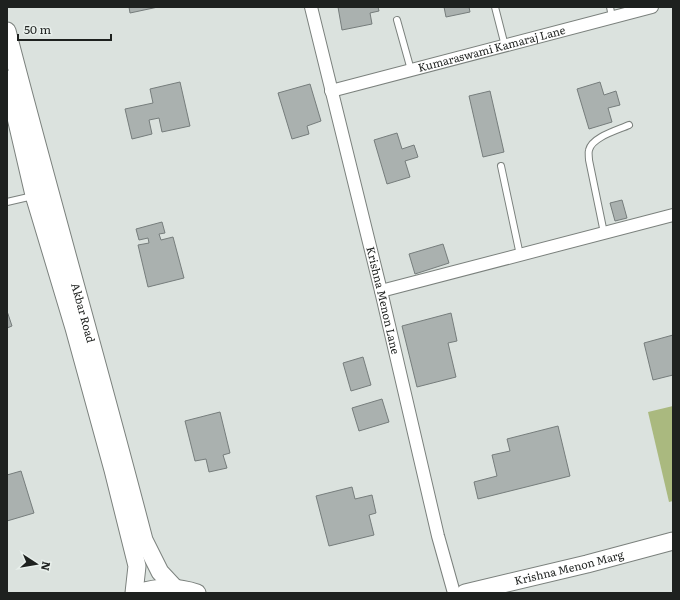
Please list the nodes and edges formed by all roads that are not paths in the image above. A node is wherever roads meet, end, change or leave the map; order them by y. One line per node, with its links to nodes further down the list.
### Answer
1 (310, 7): 10 (street, Krishna Menon Lane)
2 (495, 7): 7 (lane)
3 (652, 7): 4 (street, Kumaraswami Kamaraj Lane)
4 (611, 12): 7 (street, Kumaraswami Kamaraj Lane)
5 (397, 20): 8 (lane)
6 (7, 31): 21 (main road, Akbar Road)
7 (505, 46): 8 (street, Kumaraswami Kamaraj Lane)
8 (411, 70): 10 (street, Kumaraswami Kamaraj Lane)
9 (7, 79): 11 (main road, Akbar Road)
10 (331, 91): 19 (street, Krishna Menon Lane)
11 (9, 96): 14 (main road, Akbar Road)
12 (629, 125): 17 (lane)
13 (501, 166): 18 (lane)
14 (34, 195): 15 (lane); 23 (main road, Akbar Road)
15 (7, 202)
16 (673, 215): 17 (street)
17 (604, 233): 18 (street)
18 (520, 255): 19 (street)
19 (381, 291): 22 (street, Krishna Menon Lane)
20 (673, 541): 22 (main road, Krishna Menon Marg)
21 (174, 587): 24 (main road); 25 (main road)
22 (470, 592)
23 (134, 593)
24 (138, 593)
25 (197, 593)

